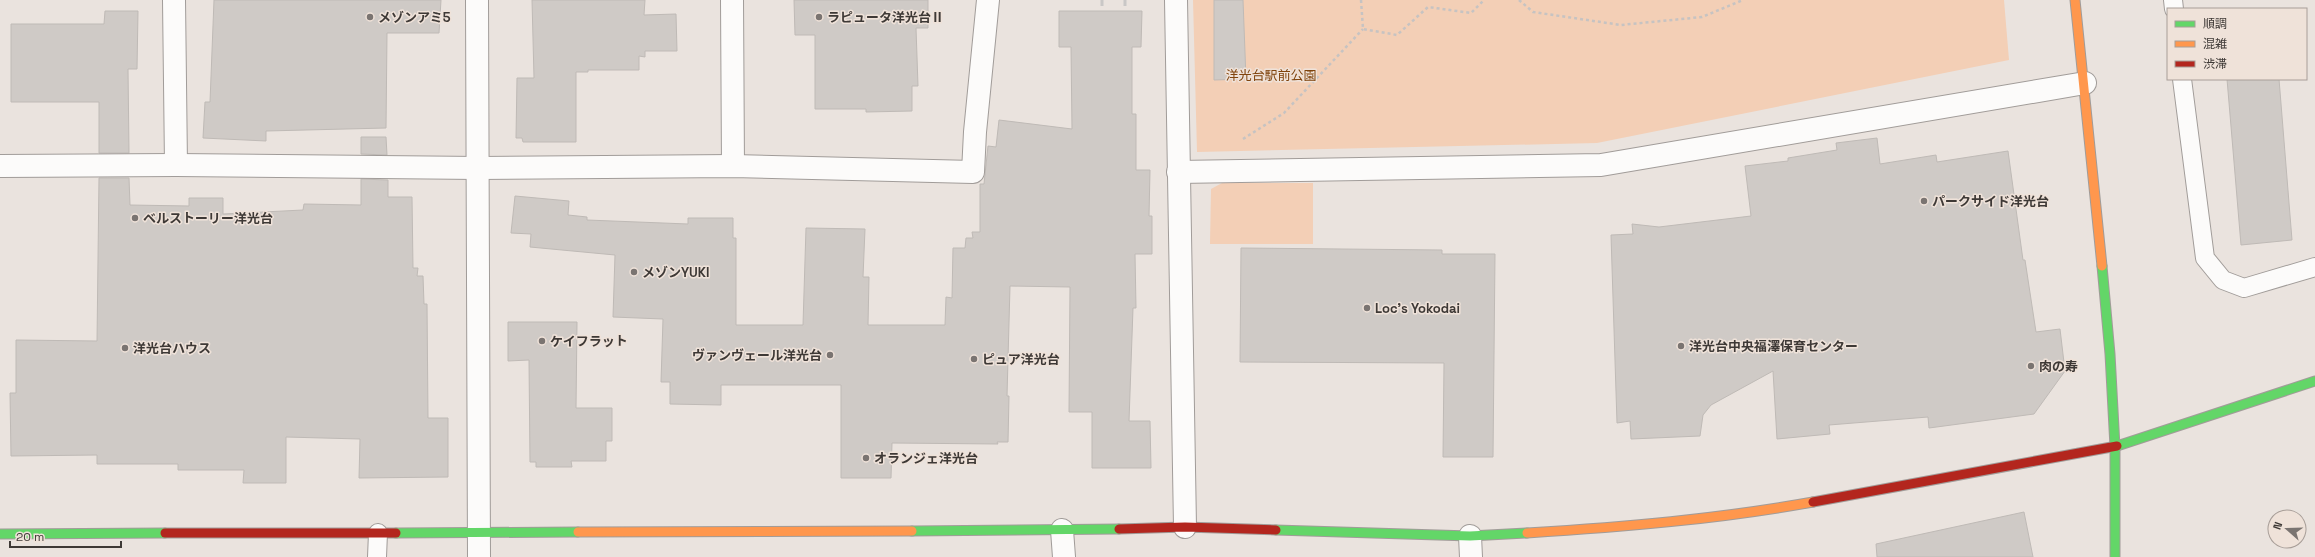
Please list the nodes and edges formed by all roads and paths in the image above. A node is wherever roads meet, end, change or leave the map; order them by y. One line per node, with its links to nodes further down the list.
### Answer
1 (174, 0): 15 (street)
2 (477, 0): 18 (street)
3 (732, 0): 17 (street)
4 (988, 0): 17 (street)
5 (1176, 0): 19 (street)
6 (1361, 0): 11 (path)
7 (1484, 0): 11 (path)
8 (1519, 0): 9 (path)
9 (1743, 0)
10 (2075, 0): 13 (street)
11 (1363, 29): 14 (path)
12 (2182, 80): 20 (lane)
13 (2085, 83): 19 (street); 22 (street)
14 (1238, 142)
15 (176, 165): 16 (street); 18 (street)
16 (0, 166)
17 (733, 166): 18 (street)
18 (478, 168): 25 (street)
19 (1178, 172): 23 (street)
20 (2315, 267)
21 (2315, 381): 22 (street)
22 (2115, 447): 28 (street); 32 (street)
23 (1185, 527): 24 (street); 28 (street)
24 (1062, 530): 25 (street); 31 (street)
25 (478, 532): 26 (street); 30 (street)
26 (378, 533): 27 (street); 29 (lane)
27 (0, 534)
28 (1470, 547)
29 (378, 557)
30 (479, 557)
31 (1064, 557)
32 (2115, 557)

